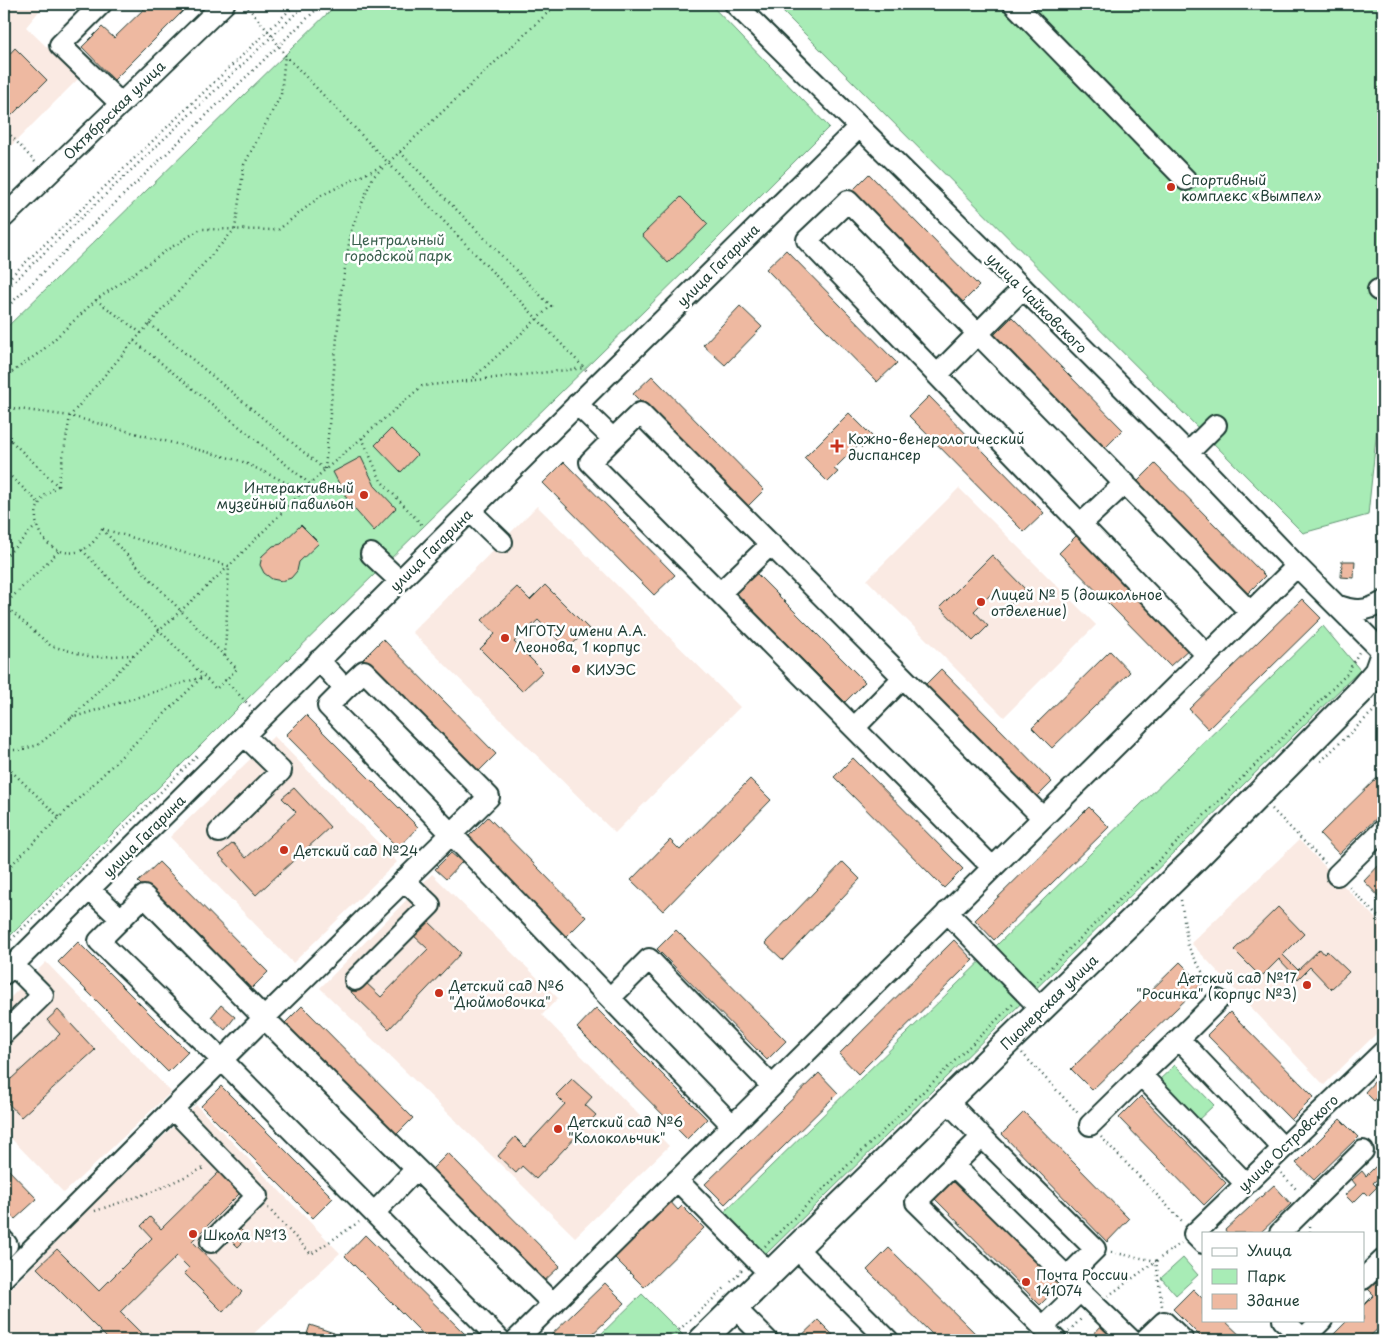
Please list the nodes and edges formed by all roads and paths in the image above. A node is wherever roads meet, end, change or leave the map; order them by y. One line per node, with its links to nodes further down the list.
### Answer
1 (101, 4): 14 (street)
2 (224, 4): 14 (street, Октябрьская улица)
3 (245, 4): 10 (path)
4 (296, 4): 10 (path)
5 (306, 4): 11 (path)
6 (322, 4): 12 (path)
7 (557, 4): 17 (path)
8 (735, 4): 15 (street, улица Чайковского)
9 (1014, 4): 20 (street)
10 (268, 31): 11 (path); 23 (path)
11 (272, 36): 12 (path); 25 (path)
12 (279, 46): 13 (path); 27 (path)
13 (284, 55): 19 (path); 22 (path)
14 (121, 104): 21 (street, Октябрьская улица)
15 (859, 127): 24 (street, улица Чайковского); 37 (street, улица Гагарина)
16 (4, 128): 18 (path)
17 (400, 152): 19 (path); 28 (path)
18 (37, 164)
19 (388, 164): 22 (path); 28 (path); 47 (path)
20 (1186, 180)
21 (4, 217)
22 (235, 229): 26 (path); 29 (path)
23 (4, 283)
24 (1023, 288): 31 (street); 45 (street, улица Чайковского)
25 (4, 291)
26 (96, 300): 30 (path); 35 (path)
27 (4, 310)
28 (538, 319): 33 (path); 36 (path)
29 (150, 323): 30 (path); 47 (path)
30 (141, 333): 32 (path)
31 (978, 334): 34 (street); 34 (street); 48 (street)
32 (134, 341): 40 (path); 49 (path)
33 (585, 368): 36 (path); 37 (path)
34 (937, 376): 54 (street)
35 (4, 378)
36 (470, 381): 43 (path)
37 (599, 383): 38 (street, улица Гагарина)
38 (577, 404): 44 (street); 53 (street, улица Гагарина)
39 (4, 406): 40 (path)
40 (70, 416): 50 (path); 51 (path)
41 (1216, 424): 45 (street)
42 (4, 434): 50 (path)
43 (362, 438): 47 (path); 56 (path)
44 (613, 439): 59 (street); 67 (street)
45 (1188, 453): 65 (street, улица Чайковского)
46 (4, 470): 52 (path)
47 (325, 470): 49 (path)
48 (1125, 483): 54 (street); 72 (street)
49 (310, 484): 51 (path)
50 (58, 486): 52 (path)
51 (304, 491): 64 (path)
52 (39, 504): 55 (path)
53 (470, 511): 58 (street); 66 (street, улица Гагарина)
54 (1081, 524): 75 (street)
55 (36, 526): 61 (path); 63 (path)
56 (424, 526)
57 (102, 529): 60 (path); 64 (path); 71 (path)
58 (502, 542)
59 (771, 544): 67 (street); 80 (street)
60 (82, 550): 61 (path); 73 (path)
61 (59, 551): 69 (path)
62 (371, 554): 66 (street)
63 (4, 558)
64 (229, 566): 71 (path); 77 (path)
65 (1297, 566): 70 (street, улица Чайковского); 72 (street)
66 (400, 581): 78 (street, улица Гагарина)
67 (720, 593): 85 (street)
68 (1383, 602): 70 (street)
69 (4, 605): 76 (path)
70 (1336, 605): 74 (street, улица Чайковского)
71 (181, 611): 73 (path); 77 (path)
72 (1249, 611): 75 (street)
73 (160, 630): 76 (path); 79 (path)
74 (1375, 653): 106 (path); 106 (main road, Пионерская улица)
75 (1206, 654): 90 (street)
76 (134, 655): 83 (path)
77 (224, 656): 81 (path)
78 (319, 660): 82 (street); 84 (street, улица Гагарина)
79 (203, 676): 81 (path); 83 (path); 89 (path)
80 (903, 678): 85 (street); 90 (street)
81 (226, 680): 84 (path)
82 (345, 689): 92 (street); 92 (street)
83 (71, 718): 87 (path)
84 (262, 718): 86 (street, улица Гагарина)
85 (854, 728): 94 (street)
86 (245, 736): 91 (street); 98 (street, улица Гагарина)
87 (4, 750)
88 (4, 764): 89 (path)
89 (60, 817): 95 (path)
90 (1042, 817): 94 (street)
91 (219, 832)
92 (451, 834): 97 (street); 104 (street)
93 (1382, 835): 96 (street)
94 (992, 867): 100 (street)
95 (4, 872)
96 (1337, 875)
97 (404, 880): 103 (street); 107 (street)
98 (90, 890): 101 (street); 102 (street, улица Гагарина)
99 (1180, 897): 105 (path)
100 (947, 912): 106 (street); 114 (street)
101 (122, 919): 107 (street); 112 (street)
102 (9, 970): 108 (street)
103 (355, 980)
104 (610, 998): 114 (street); 117 (street)
105 (1218, 1000): 109 (street)
106 (1033, 1001): 115 (main road, Пионерская улица); 140 (path)
107 (264, 1018): 112 (street); 124 (street)
108 (4, 1033)
109 (1179, 1039): 113 (street); 120 (street)
110 (1020, 1052): 118 (path)
111 (1383, 1052): 120 (street, улица Островского)
112 (222, 1060): 116 (street); 129 (street)
113 (1141, 1075): 118 (street); 126 (street)
114 (772, 1086): 117 (street)
115 (947, 1101): 119 (street); 136 (main road, Пионерская улица)
116 (173, 1109): 122 (street); 141 (street)
117 (732, 1125): 125 (street)
118 (1090, 1125): 132 (path)
119 (982, 1138): 123 (street); 137 (street)
120 (1283, 1148): 126 (street, улица Островского)
121 (1363, 1151): 131 (street)
122 (221, 1160): 127 (street); 128 (path)
123 (953, 1165): 143 (street); 150 (street)
124 (416, 1169): 129 (street); 144 (street)
125 (677, 1180): 140 (street); 144 (street)
126 (1246, 1184): 130 (street, улица Островского)
127 (257, 1196): 129 (path); 134 (street)
128 (91, 1212)
129 (374, 1213): 151 (street)
130 (1203, 1232)
131 (1282, 1232)
132 (1198, 1238): 139 (path)
133 (4, 1241): 135 (street)
134 (211, 1242)
135 (4, 1248)
136 (797, 1249): 140 (main road, Пионерская улица); 156 (street)
137 (1095, 1249): 139 (path); 143 (street)
138 (1383, 1260): 142 (street)
139 (1156, 1261): 145 (path); 147 (path)
140 (762, 1266): 146 (main road, Пионерская улица); 153 (path)
141 (4, 1278)
142 (1364, 1278)
143 (1073, 1284): 145 (street); 150 (street)
144 (553, 1304): 152 (street)
145 (1095, 1306): 150 (path); 157 (street)
146 (736, 1308): 154 (main road, Пионерская улица); 155 (street)
147 (1164, 1322): 158 (street); 159 (street)
148 (1285, 1322): 149 (street)
149 (1320, 1322)
150 (1055, 1334)
151 (500, 1340)
152 (516, 1340)
153 (668, 1340)
154 (702, 1340)
155 (767, 1340)
156 (888, 1340)
157 (1131, 1340)
158 (1145, 1340)
159 (1182, 1340)

